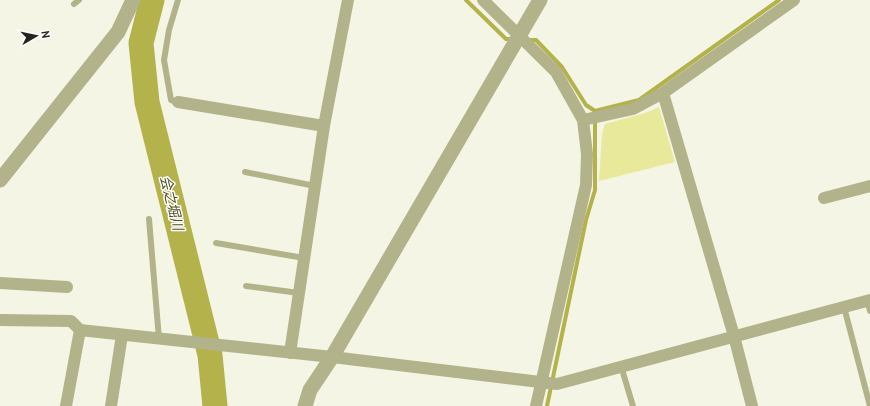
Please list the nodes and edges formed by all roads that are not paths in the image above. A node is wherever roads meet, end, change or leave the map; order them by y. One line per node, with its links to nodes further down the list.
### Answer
1 (133, 0): 13 (street)
2 (178, 0): 9 (lane)
3 (348, 0): 11 (street)
4 (483, 0): 7 (street)
5 (540, 0): 7 (street)
6 (794, 0): 8 (street)
7 (519, 35): 10 (street); 32 (street)
8 (663, 94): 10 (street); 29 (street)
9 (178, 102): 11 (street)
10 (583, 120): 34 (street)
11 (324, 126): 14 (street)
12 (245, 172): 14 (lane)
13 (0, 179)
14 (315, 186): 19 (street)
15 (870, 186): 16 (street)
16 (824, 198)
17 (148, 219): 30 (lane)
18 (216, 243): 19 (lane)
19 (304, 258): 23 (street)
20 (0, 284): 22 (street)
21 (246, 286): 23 (lane)
22 (67, 287)
23 (299, 293): 31 (street)
24 (869, 304): 25 (street)
25 (844, 307): 29 (street); 41 (lane)
26 (0, 320): 27 (street)
27 (80, 330): 28 (street); 35 (street)
28 (122, 335): 30 (street); 36 (street)
29 (734, 336): 33 (street); 40 (street)
30 (159, 339): 31 (street)
31 (290, 353): 32 (street)
32 (332, 357): 34 (street); 37 (street)
33 (622, 366): 34 (street); 39 (lane)
34 (542, 382): 38 (street)
35 (66, 406)
36 (111, 406)
37 (305, 406)
38 (536, 406)
39 (633, 406)
40 (752, 406)
41 (870, 406)

